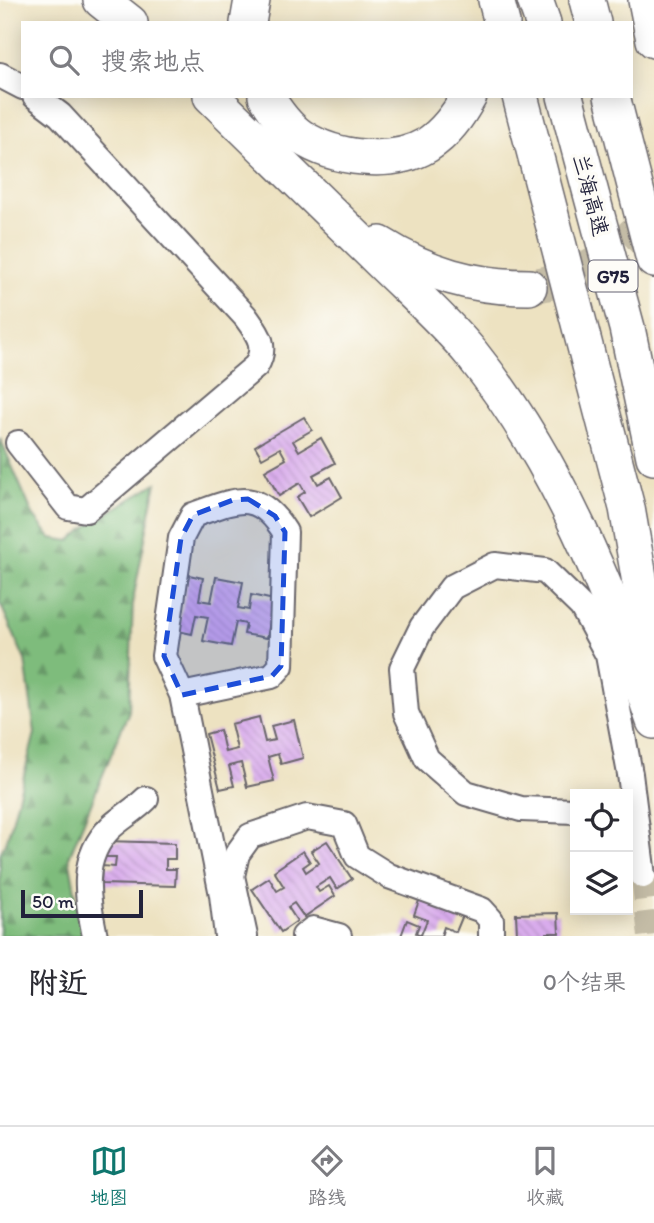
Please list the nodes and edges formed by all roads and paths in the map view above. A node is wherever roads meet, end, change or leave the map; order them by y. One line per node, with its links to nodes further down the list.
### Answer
1 (101, 0): 8 (highway)
2 (252, 0): 9 (highway)
3 (485, 0): 10 (highway)
4 (496, 0): 11 (highway)
5 (536, 0): 12 (highway)
6 (587, 0): 13 (highway)
7 (646, 0): 14 (highway)
8 (127, 21)
9 (248, 21)
10 (486, 21)
11 (501, 21)
12 (542, 21)
13 (592, 21)
14 (654, 40)
15 (0, 75): 16 (street)
16 (21, 86)
17 (38, 98): 27 (street)
18 (213, 98): 24 (highway)
19 (267, 98): 20 (highway)
20 (468, 98)
21 (521, 98): 29 (highway)
22 (566, 98): 28 (highway, 兰海高速 / G75)
23 (613, 98): 25 (highway, G75)
24 (261, 146): 26 (highway); 31 (highway)
25 (654, 260)
26 (529, 287)
27 (18, 443)
28 (654, 457)
29 (654, 663)
30 (182, 695): 30 (street); 40 (street)
31 (654, 721)
32 (632, 789): 35 (street, bridge)
33 (633, 798): 38 (street, bridge)
34 (146, 799): 39 (street)
35 (570, 811)
36 (633, 812): 37 (street)
37 (654, 813)
38 (643, 876)
39 (95, 936)
40 (227, 936)
41 (245, 936): 44 (street)
42 (304, 936): 43 (street)
43 (339, 936)
44 (491, 936)

